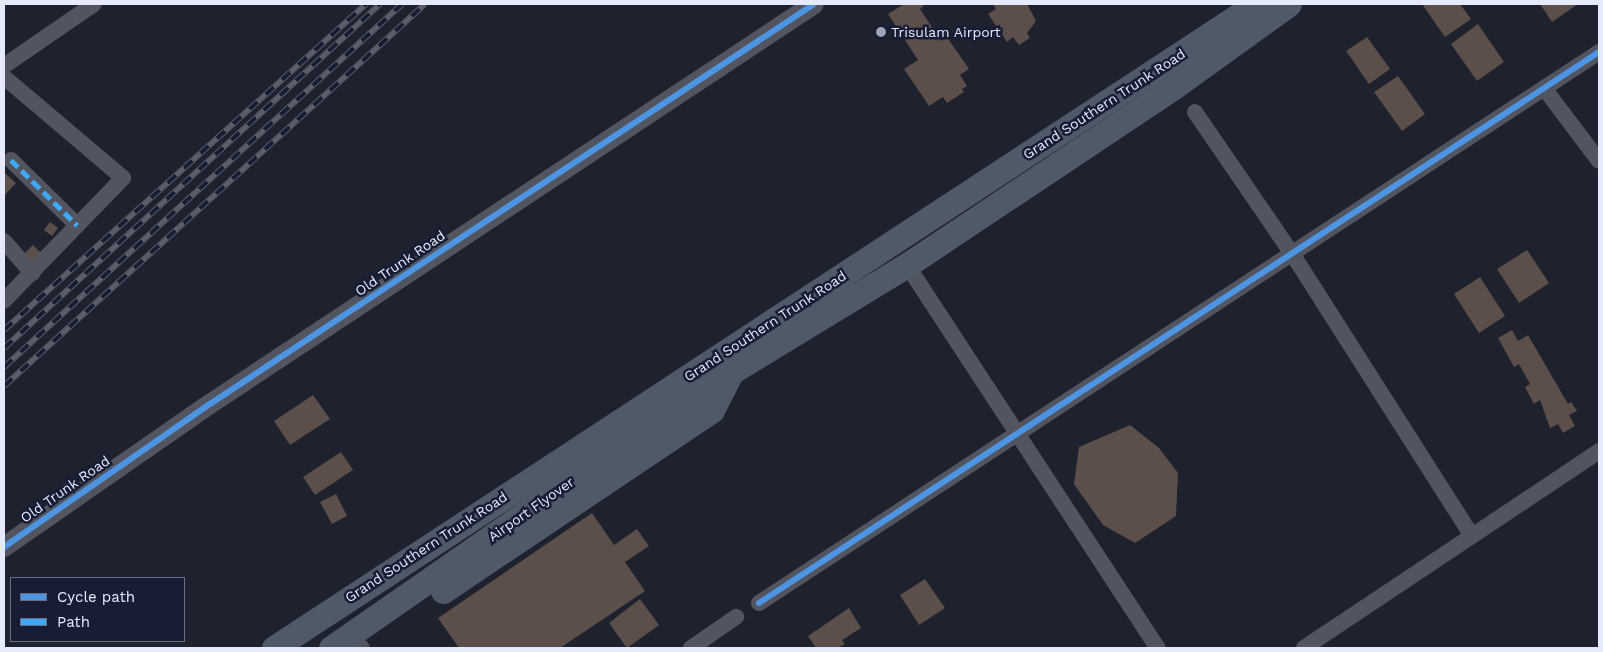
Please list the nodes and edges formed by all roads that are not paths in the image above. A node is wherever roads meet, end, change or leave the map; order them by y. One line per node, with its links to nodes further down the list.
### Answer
1 (94, 4): 6 (street)
2 (814, 4): 22 (street, Old Trunk Road)
3 (1256, 4): 25 (main road, Grand Southern Trunk Road)
4 (1289, 4): 15 (main road, Grand Southern Trunk Road)
5 (1599, 52): 8 (street)
6 (4, 66)
7 (4, 77): 12 (street)
8 (1544, 88): 11 (street); 14 (street)
9 (1195, 112): 14 (street)
10 (11, 160): 12 (street)
11 (1599, 161)
12 (78, 226): 16 (street)
13 (4, 241): 16 (street)
14 (1293, 255): 19 (street); 21 (street)
15 (907, 265): 18 (main road, Grand Southern Trunk Road); 19 (street)
16 (32, 273): 17 (street)
17 (4, 300)
18 (732, 371): 26 (main road, Airport Flyover); 27 (main road)
19 (1020, 435): 23 (street); 29 (street)
20 (1599, 450): 21 (street)
21 (1472, 536): 30 (street)
22 (4, 547)
23 (759, 604)
24 (736, 617): 28 (street)
25 (274, 648)
26 (332, 648)
27 (361, 648)
28 (691, 648)
29 (1158, 648)
30 (1304, 648)

